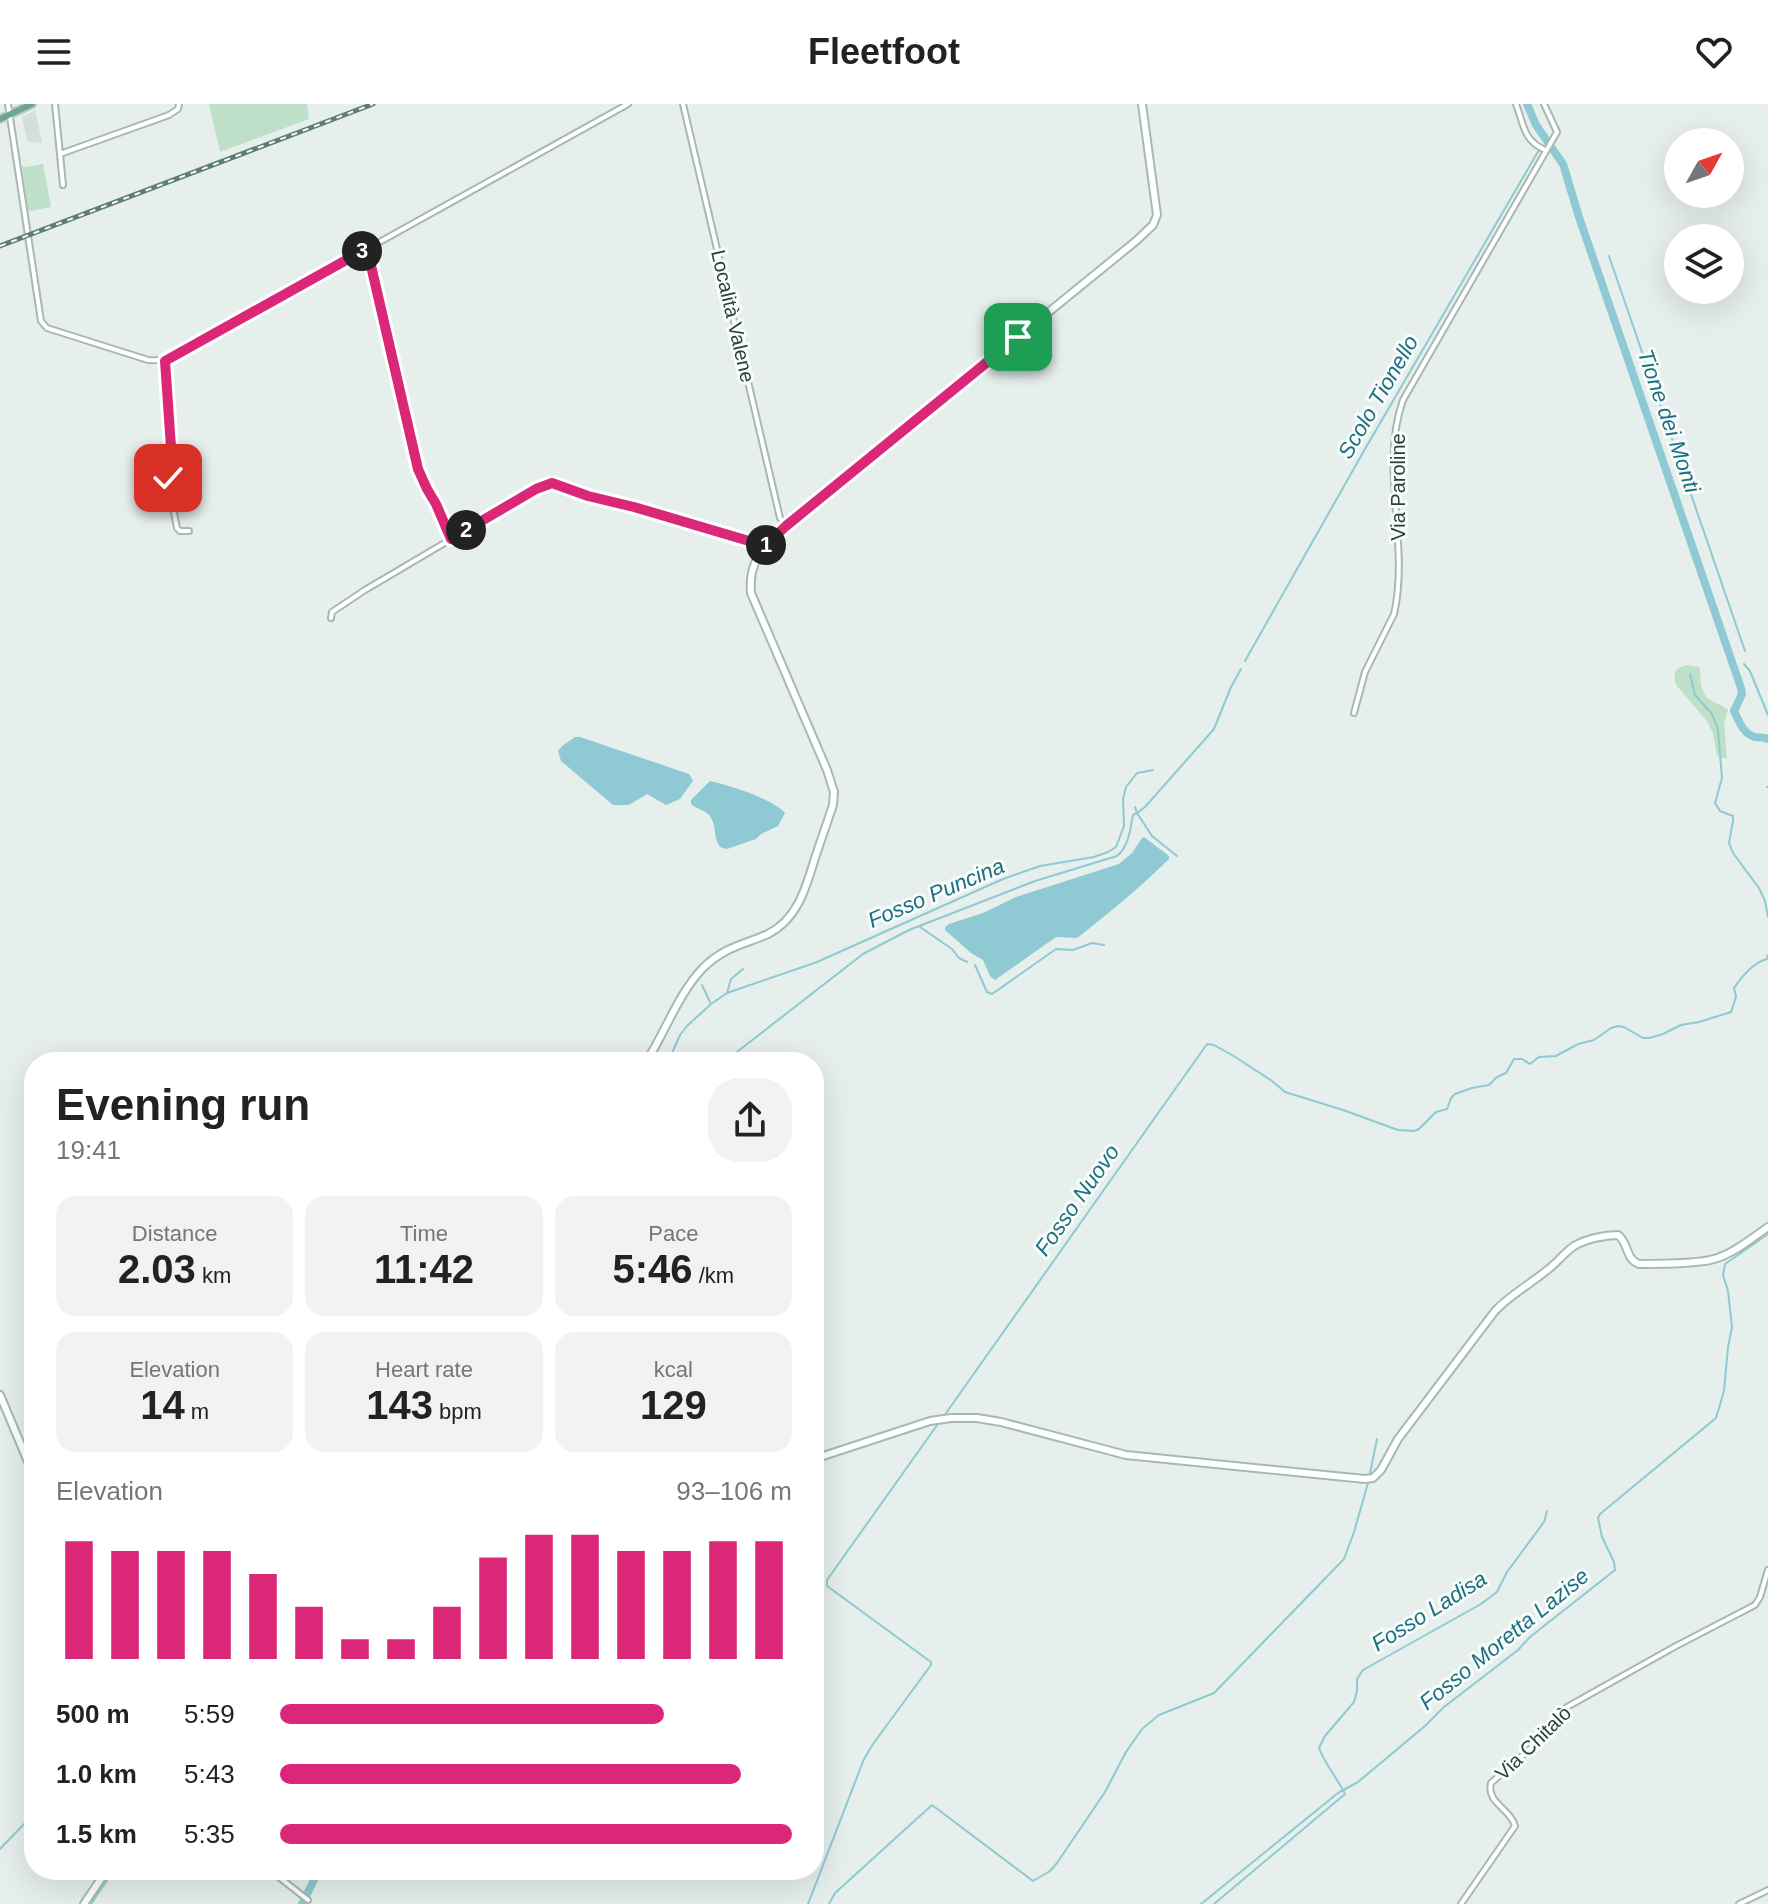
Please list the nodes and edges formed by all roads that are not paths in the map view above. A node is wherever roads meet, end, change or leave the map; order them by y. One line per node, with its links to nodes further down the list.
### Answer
1 (8, 104): 10 (street)
2 (32, 104): 10 (main road)
3 (55, 104): 13 (street)
4 (179, 104): 13 (street)
5 (628, 104): 15 (street)
6 (683, 104): 17 (street, Località Valene)
7 (1142, 104): 17 (street)
8 (1516, 104): 12 (street)
9 (1544, 104): 12 (street, Via Paroline)
10 (11, 114): 11 (main road); 16 (street)
11 (0, 119)
12 (1546, 150): 22 (street, Via Paroline)
13 (60, 154): 14 (street)
14 (63, 185)
15 (366, 249): 16 (street); 19 (street)
16 (165, 361): 18 (street)
17 (786, 526): 20 (street)
18 (189, 531)
19 (451, 539): 20 (street); 21 (street)
20 (761, 550): 23 (street)
21 (331, 618)
22 (1354, 713)
23 (652, 1052)
24 (1768, 1227): 27 (street)
25 (0, 1395): 26 (street)
26 (24, 1452)
27 (824, 1456)
28 (1768, 1570): 34 (street, Via Chitalò)
29 (100, 1880): 33 (street)
30 (283, 1880): 32 (street)
31 (1768, 1890): 35 (street)
32 (308, 1900)
33 (84, 1904)
34 (1461, 1904)
35 (1739, 1904)

